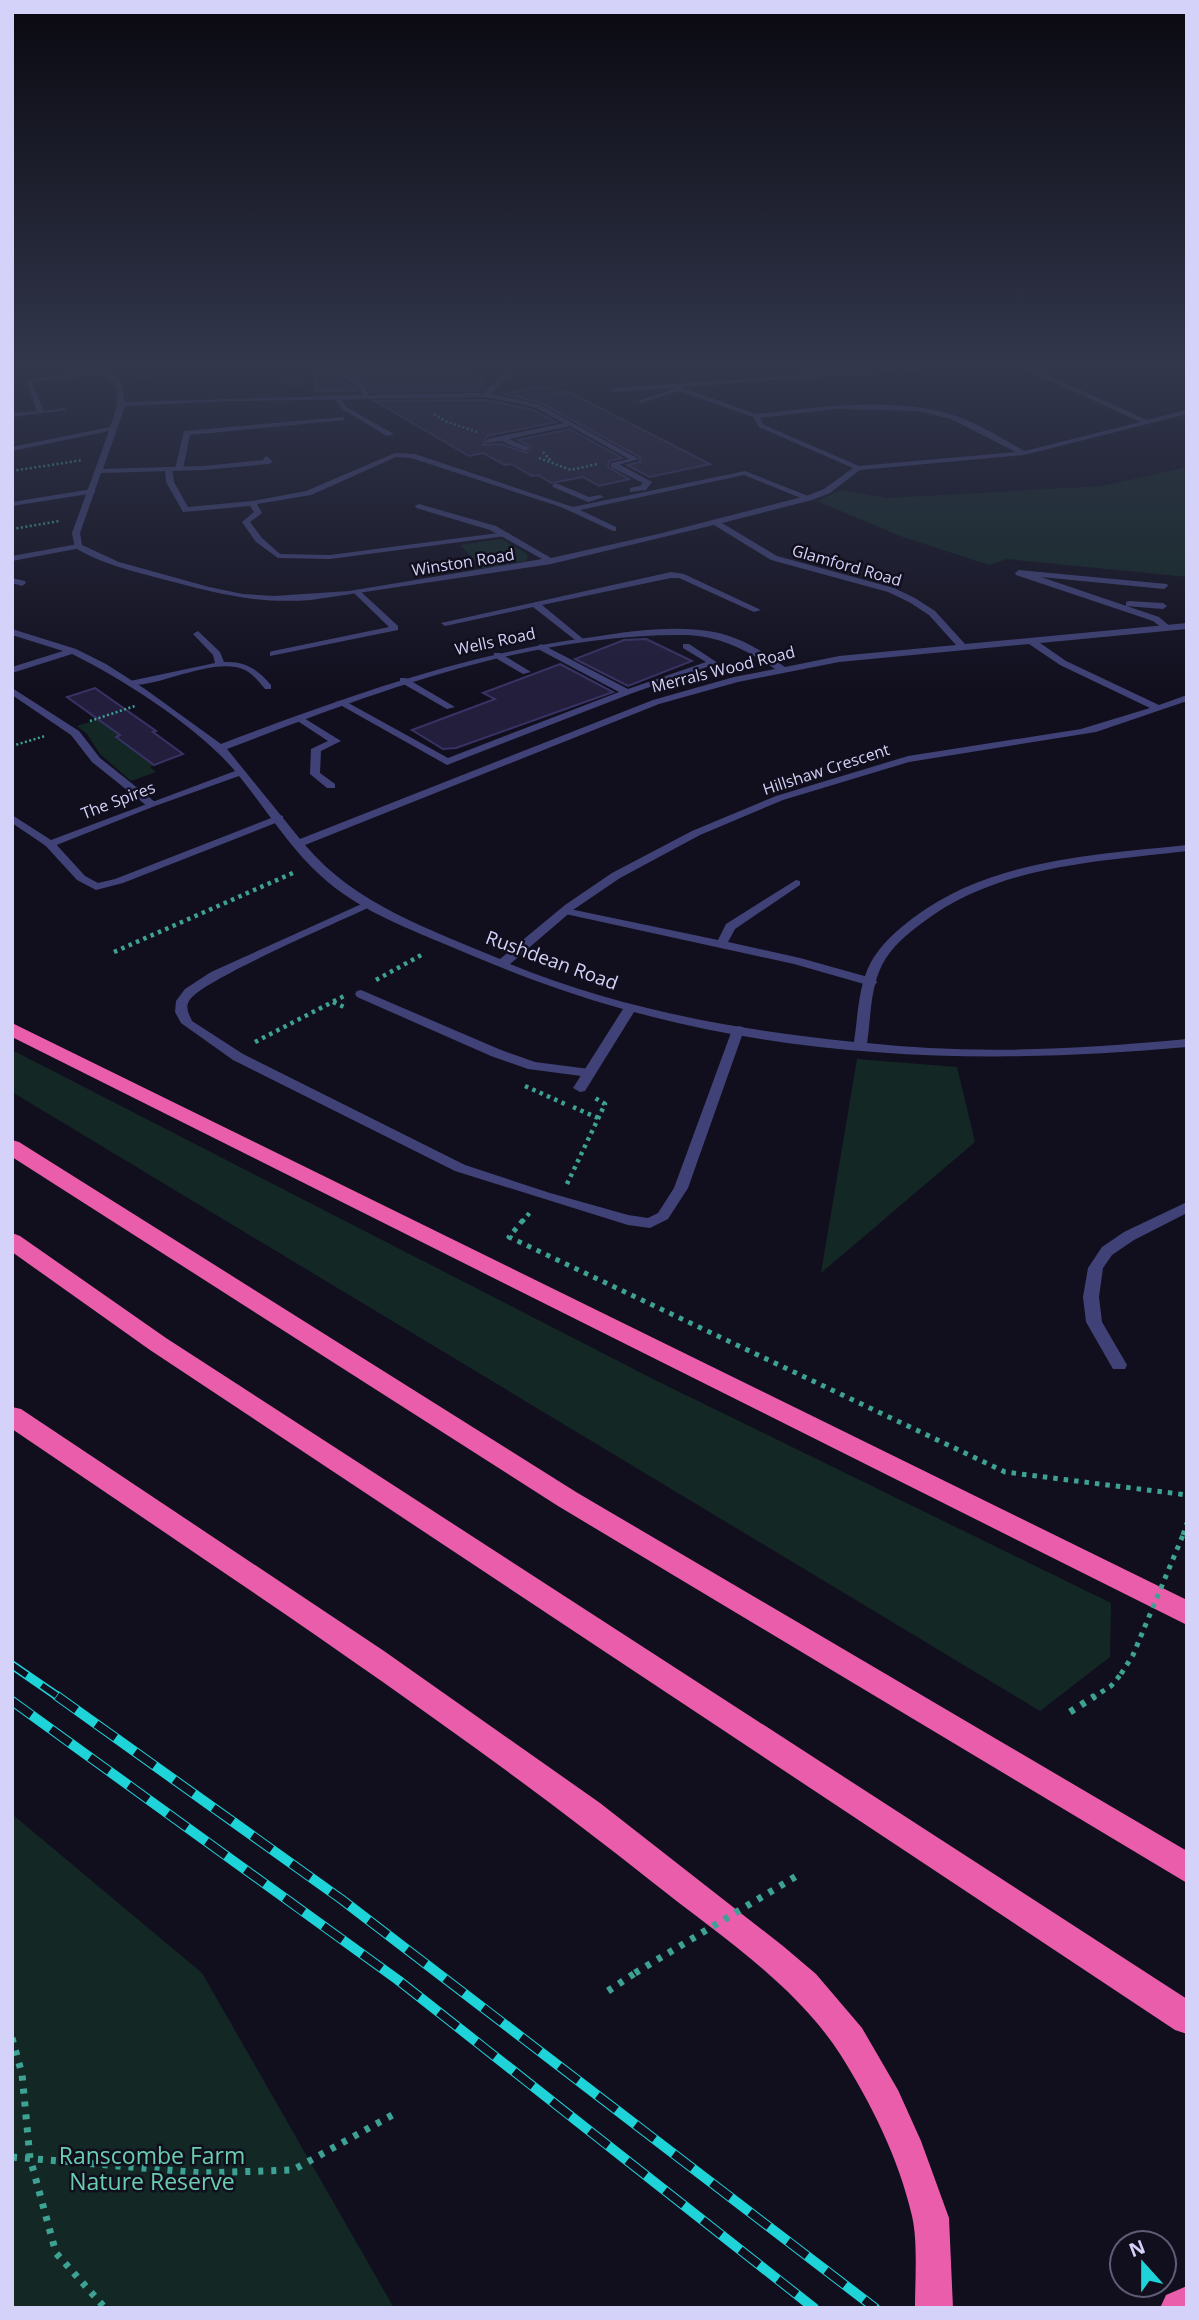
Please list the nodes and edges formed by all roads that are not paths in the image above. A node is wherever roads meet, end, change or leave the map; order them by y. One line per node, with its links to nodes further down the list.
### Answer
1 (98, 475): 10 (street)
2 (172, 475): 12 (street)
3 (348, 475): 12 (street)
4 (471, 475): 15 (street)
5 (635, 475): 9 (street)
6 (734, 475): 15 (street)
7 (751, 475): 11 (street)
8 (848, 475): 11 (street, Winston Road)
9 (556, 485)
10 (92, 491): 13 (street); 19 (street)
11 (809, 498): 16 (street, Winston Road)
12 (252, 503): 18 (street)
13 (12, 504)
14 (419, 506): 18 (street)
15 (573, 509): 17 (street)
16 (716, 523): 21 (street, Winston Road); 36 (street, Glamford Road)
17 (613, 529)
18 (506, 534): 21 (street)
19 (78, 546): 20 (street); 23 (street, Winston Road)
20 (12, 559)
21 (551, 561): 23 (street, Winston Road)
22 (1164, 586): 24 (street)
23 (358, 592): 39 (street)
24 (1106, 602): 26 (street); 30 (street)
25 (535, 604): 27 (street); 28 (street); 33 (street)
26 (1163, 606)
27 (757, 610)
28 (444, 623)
29 (1184, 626): 30 (street, Merrals Wood Road)
30 (1168, 628): 34 (street, Merrals Wood Road)
31 (12, 632): 38 (street, Rushdean Road)
32 (198, 634): 41 (street)
33 (579, 640): 37 (street, Wells Road); 42 (street, Wells Road)
34 (1030, 640): 36 (street, Merrals Wood Road); 53 (street)
35 (686, 646): 49 (street)
36 (962, 646): 42 (street, Merrals Wood Road)
37 (541, 647): 40 (street, Wells Road); 49 (street)
38 (73, 652): 43 (street); 46 (street, Rushdean Road)
39 (273, 654)
40 (497, 656): 44 (street); 45 (street, Wells Road)
41 (220, 665): 46 (street); 47 (street)
42 (782, 669): 62 (street, Merrals Wood Road)
43 (12, 670)
44 (526, 672)
45 (403, 680): 51 (street, Wells Road); 52 (street)
46 (133, 683): 55 (street, Rushdean Road)
47 (268, 687)
48 (12, 691): 58 (street)
49 (628, 692): 51 (street)
50 (1187, 698): 53 (street, Hillshaw Crescent)
51 (341, 702): 54 (street, Wells Road)
52 (450, 707)
53 (1158, 708): 66 (street, Hillshaw Crescent)
54 (299, 718): 55 (street, Wells Road); 57 (street)
55 (220, 748): 56 (street, Rushdean Road)
56 (241, 772): 58 (street, The Spires); 60 (street, Rushdean Road)
57 (331, 786)
58 (150, 804): 61 (street, The Spires)
59 (12, 818): 61 (street)
60 (279, 818): 61 (street); 62 (street, Rushdean Road)
61 (51, 844)
62 (298, 844): 65 (street, Rushdean Road)
63 (1187, 848): 69 (street)
64 (796, 883): 67 (street)
65 (366, 905): 68 (street, Rushdean Road); 73 (street)
66 (565, 911): 67 (street); 68 (street, Hillshaw Crescent)
67 (721, 945): 69 (street)
68 (502, 964): 71 (street, Rushdean Road)
69 (871, 982): 75 (street)
70 (362, 989): 76 (street)
71 (630, 1008): 73 (street, Rushdean Road); 76 (street)
72 (12, 1029): 83 (highway)
73 (738, 1030): 75 (street, Rushdean Road)
74 (1187, 1043): 75 (street, Rushdean Road)
75 (860, 1046)
76 (589, 1073): 77 (street)
77 (580, 1088)
78 (12, 1147): 84 (highway)
79 (1187, 1207): 81 (street)
80 (12, 1241): 85 (highway)
81 (1119, 1365)
82 (12, 1416): 87 (highway)
83 (1187, 1613)
84 (1180, 1864)
85 (1187, 2018)
86 (1187, 2304): 88 (highway)
87 (934, 2308)
88 (1179, 2308)

